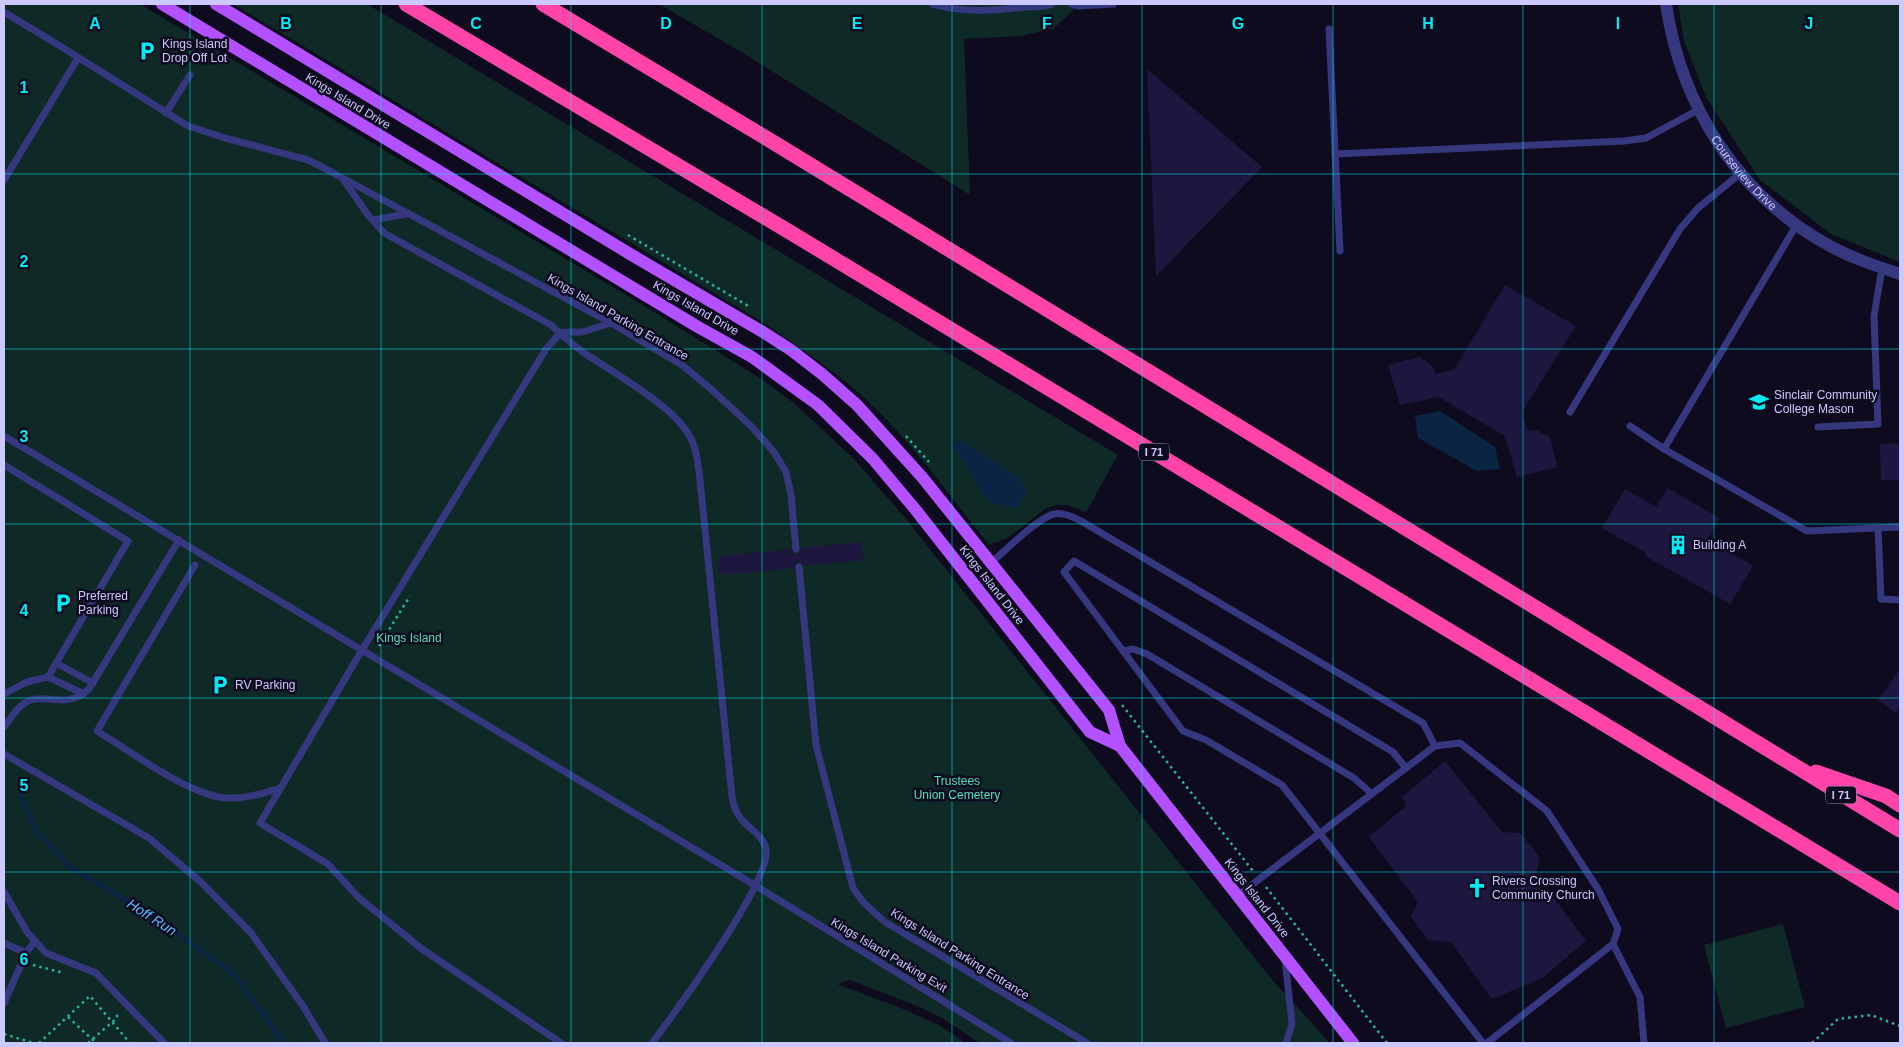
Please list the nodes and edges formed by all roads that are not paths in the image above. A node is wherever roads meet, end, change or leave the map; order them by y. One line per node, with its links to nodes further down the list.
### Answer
1 (162, 4): 50 (main road, Kings Island Drive)
2 (216, 4): 38 (main road, Kings Island Drive)
3 (406, 4): 63 (highway, I 71)
4 (543, 4): 53 (highway, I 71)
5 (932, 4): 6 (lane)
6 (1052, 4)
7 (1071, 4): 8 (lane)
8 (1113, 4)
9 (1666, 4): 14 (street, Courseview Drive)
10 (5, 16): 12 (lane, Kings Island Parking Entrance)
11 (1329, 29): 16 (lane)
12 (78, 58): 15 (lane, Kings Island Parking Entrance); 19 (lane)
13 (190, 75): 15 (lane)
14 (1698, 110): 16 (lane); 17 (street, Courseview Drive)
15 (166, 113): 18 (lane, Kings Island Parking Entrance)
16 (1336, 154): 23 (lane)
17 (1742, 173): 22 (street, Courseview Drive); 28 (lane)
18 (344, 179): 20 (lane, Kings Island Parking Entrance); 21 (lane)
19 (4, 180)
20 (406, 214): 21 (lane); 26 (lane, Kings Island Parking Entrance)
21 (373, 220): 27 (lane)
22 (1798, 224): 24 (street, Courseview Drive); 32 (lane)
23 (1340, 251)
24 (1882, 268): 25 (street, Courseview Drive); 30 (lane)
25 (1900, 274)
26 (611, 323): 27 (lane); 37 (lane, Kings Island Parking Entrance)
27 (560, 333): 42 (lane); 60 (lane)
28 (1570, 412)
29 (1630, 426): 32 (lane)
30 (1818, 427)
31 (4, 436): 36 (lane, Kings Island Parking Exit)
32 (1664, 449): 35 (lane)
33 (4, 465): 44 (lane)
34 (1900, 527): 35 (lane)
35 (1878, 528): 41 (lane)
36 (178, 540): 42 (lane, Kings Island Parking Exit); 46 (lane)
37 (796, 548)
38 (992, 562): 50 (main road, Kings Island Drive); 51 (lane)
39 (195, 565): 55 (lane)
40 (799, 567): 75 (lane, Kings Island Parking Entrance)
41 (1900, 600)
42 (362, 650): 55 (lane); 60 (lane, Kings Island Parking Exit)
43 (1123, 651): 54 (lane); 56 (lane); 59 (lane)
44 (56, 663): 45 (lane); 46 (lane)
45 (48, 677): 47 (lane); 48 (lane)
46 (93, 683): 48 (lane)
47 (4, 694)
48 (84, 694): 49 (lane)
49 (4, 727)
50 (1120, 746): 62 (main road, Kings Island Drive)
51 (1435, 746): 54 (lane); 66 (lane)
52 (4, 754): 71 (lane)
53 (1782, 760): 57 (highway); 58 (highway, I 71)
54 (1406, 768): 56 (lane)
55 (281, 788): 72 (lane)
56 (1372, 794): 59 (lane)
57 (1900, 805)
58 (1900, 830)
59 (1319, 834): 62 (lane); 78 (lane)
60 (756, 886): 73 (lane); 74 (lane, Kings Island Parking Exit)
61 (4, 892): 64 (lane)
62 (1237, 896): 68 (main road, Kings Island Drive)
63 (1900, 903)
64 (35, 941): 67 (lane); 70 (lane)
65 (4, 943): 67 (lane)
66 (1614, 944): 78 (lane); 79 (lane)
67 (26, 953): 69 (lane)
68 (1284, 956): 76 (lane); 77 (main road, Kings Island Drive)
69 (4, 1003)
70 (164, 1043)
71 (325, 1043)
72 (562, 1043)
73 (652, 1043)
74 (1011, 1043)
75 (1086, 1043)
76 (1286, 1043)
77 (1353, 1043)
78 (1485, 1043)
79 (1644, 1043)

